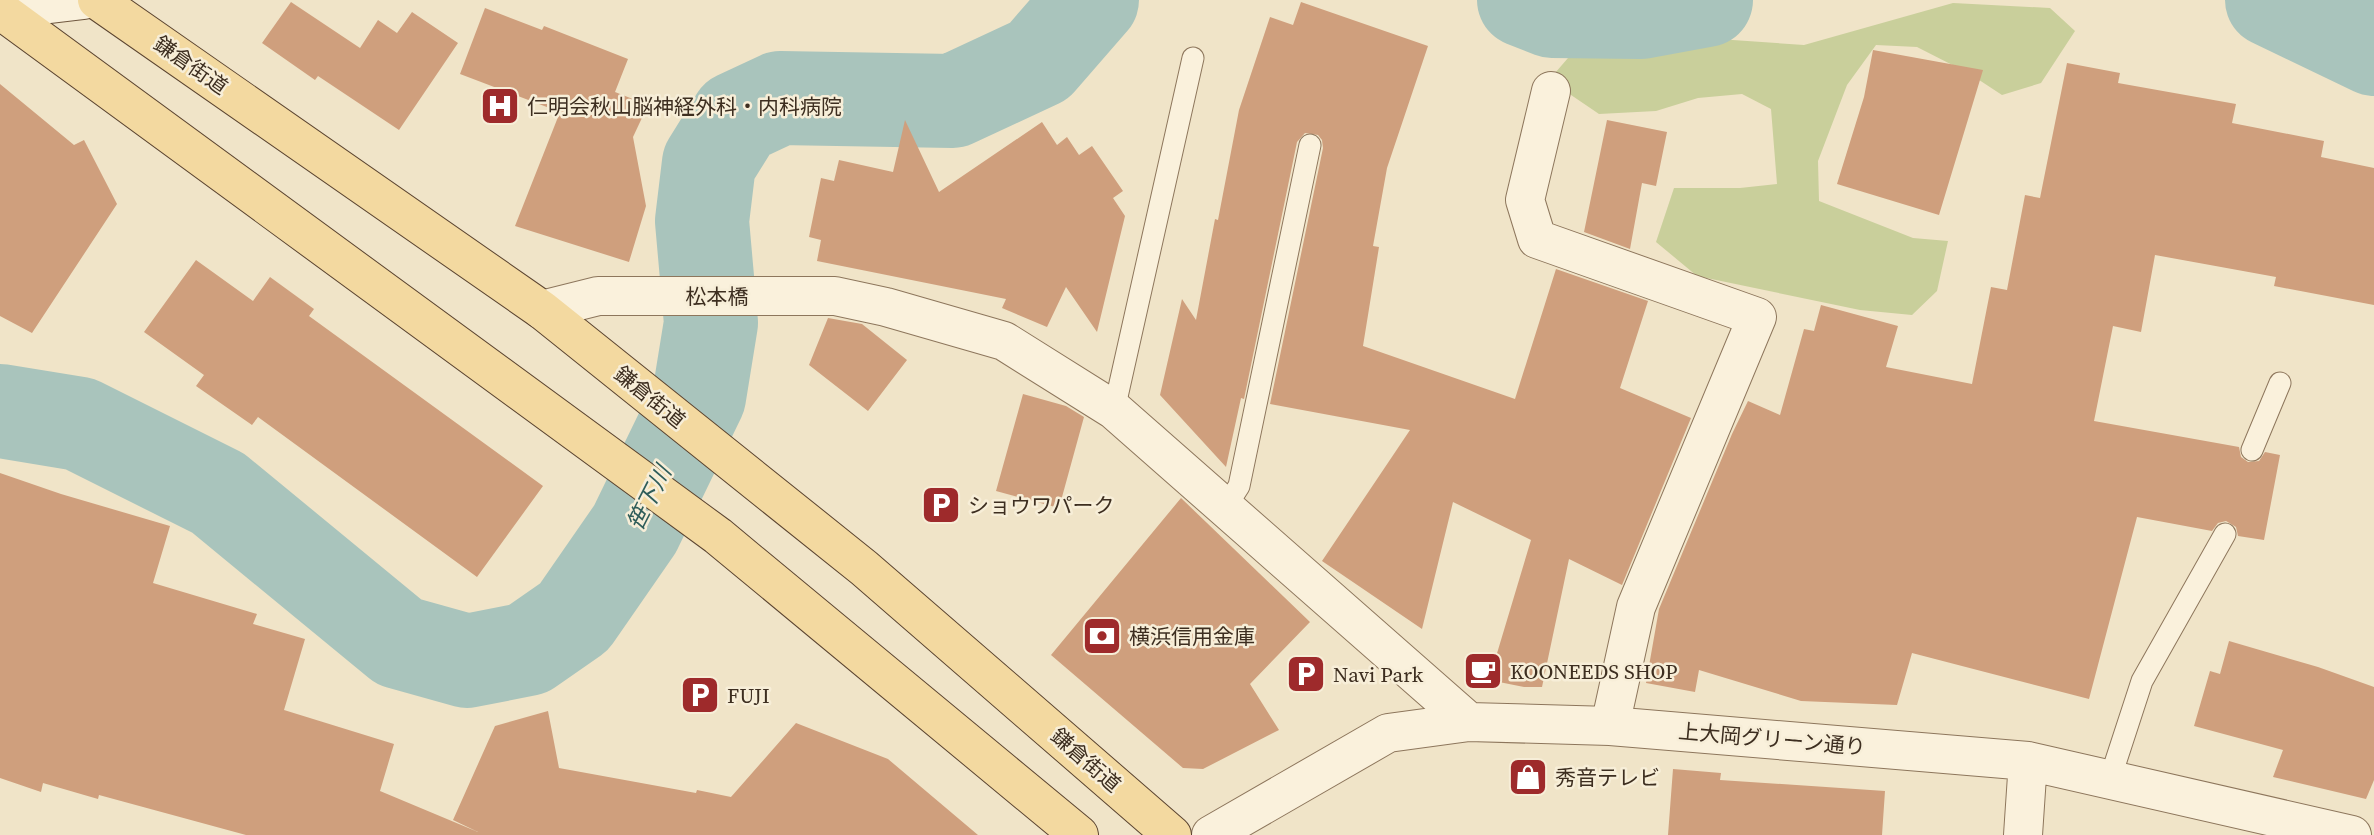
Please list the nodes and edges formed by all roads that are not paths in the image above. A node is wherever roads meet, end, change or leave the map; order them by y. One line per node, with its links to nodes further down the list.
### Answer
1 (84, 0): 3 (street)
2 (97, 0): 7 (main road, 鎌倉街道)
3 (0, 10): 17 (main road)
4 (1193, 58): 9 (lane)
5 (1551, 91): 14 (street)
6 (1310, 145): 11 (lane)
7 (542, 310): 9 (street, 松本橋); 18 (main road, 鎌倉街道)
8 (2280, 383): 10 (lane)
9 (1114, 410): 11 (street, 松本橋)
10 (2252, 450)
11 (1225, 508): 13 (street, 松本橋)
12 (2225, 534): 16 (lane)
13 (1469, 722): 14 (street, 上大岡グリーン通り); 19 (street, 上大岡グリーン通り)
14 (1609, 726): 15 (street, 上大岡グリーン通り)
15 (2028, 761): 16 (street, 上大岡グリーン通り); 20 (street)
16 (2110, 779): 21 (street, 上大岡グリーン通り)
17 (1079, 835)
18 (1172, 835)
19 (1211, 835)
20 (2023, 835)
21 (2352, 835)

